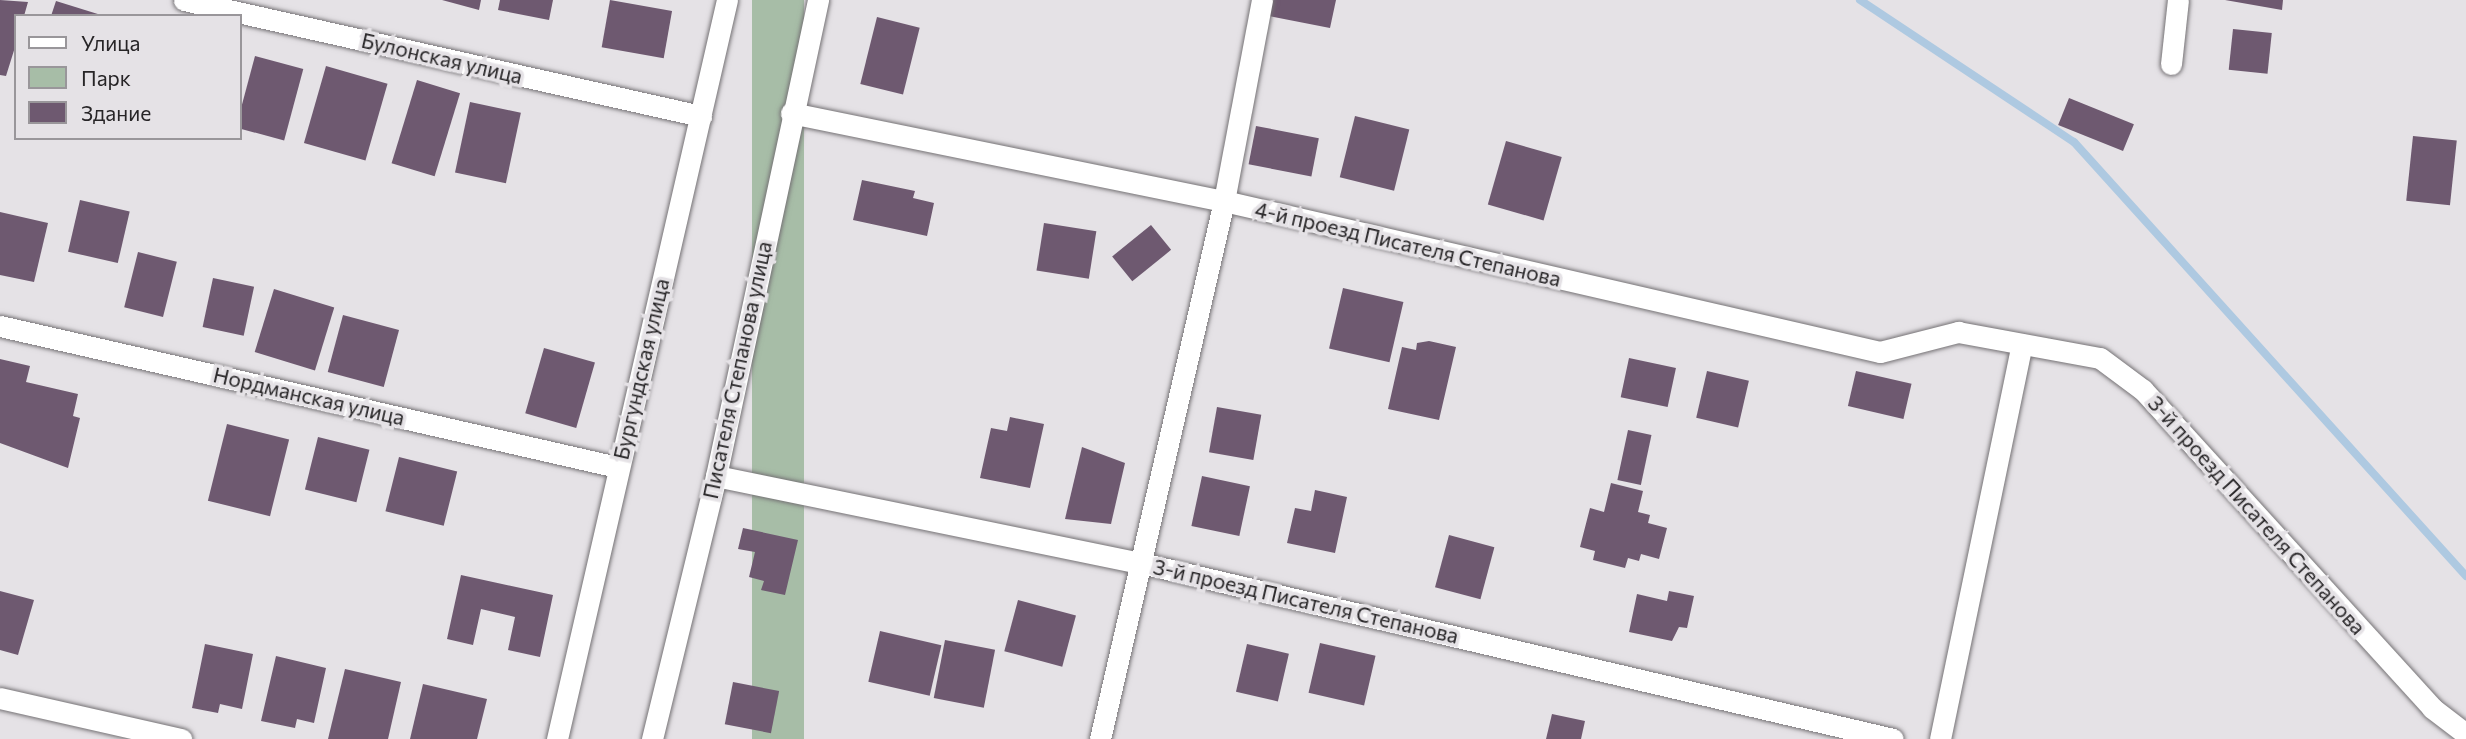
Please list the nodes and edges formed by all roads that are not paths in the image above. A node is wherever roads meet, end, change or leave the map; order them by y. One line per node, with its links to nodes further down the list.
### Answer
1 (184, 0): 8 (street, Булонская улица)
2 (727, 0): 8 (street, Бургундская улица)
3 (818, 0): 7 (street, Писателя Степанова улица)
4 (1262, 0): 9 (street)
5 (2178, 0): 6 (street)
6 (2171, 64)
7 (791, 113): 9 (street, 4-й проезд Писателя Степанова); 13 (street, Писателя Степанова улица)
8 (701, 116): 12 (street, Бургундская улица)
9 (1224, 201): 11 (street, 4-й проезд Писателя Степанова); 14 (street)
10 (0, 326): 12 (street, Нордманская улица)
11 (2022, 344): 16 (street, 3-й проезд Писателя Степанова); 22 (street)
12 (617, 467): 18 (street, Бургундская улица)
13 (716, 476): 14 (street, 3-й проезд Писателя Степанова); 19 (street, Писателя Степанова улица)
14 (1141, 563): 20 (street); 21 (street, 3-й проезд Писателя Степанова)
15 (0, 698): 17 (street)
16 (2466, 734)
17 (181, 739)
18 (557, 739)
19 (652, 739)
20 (1100, 739)
21 (1893, 739)
22 (1940, 739)

